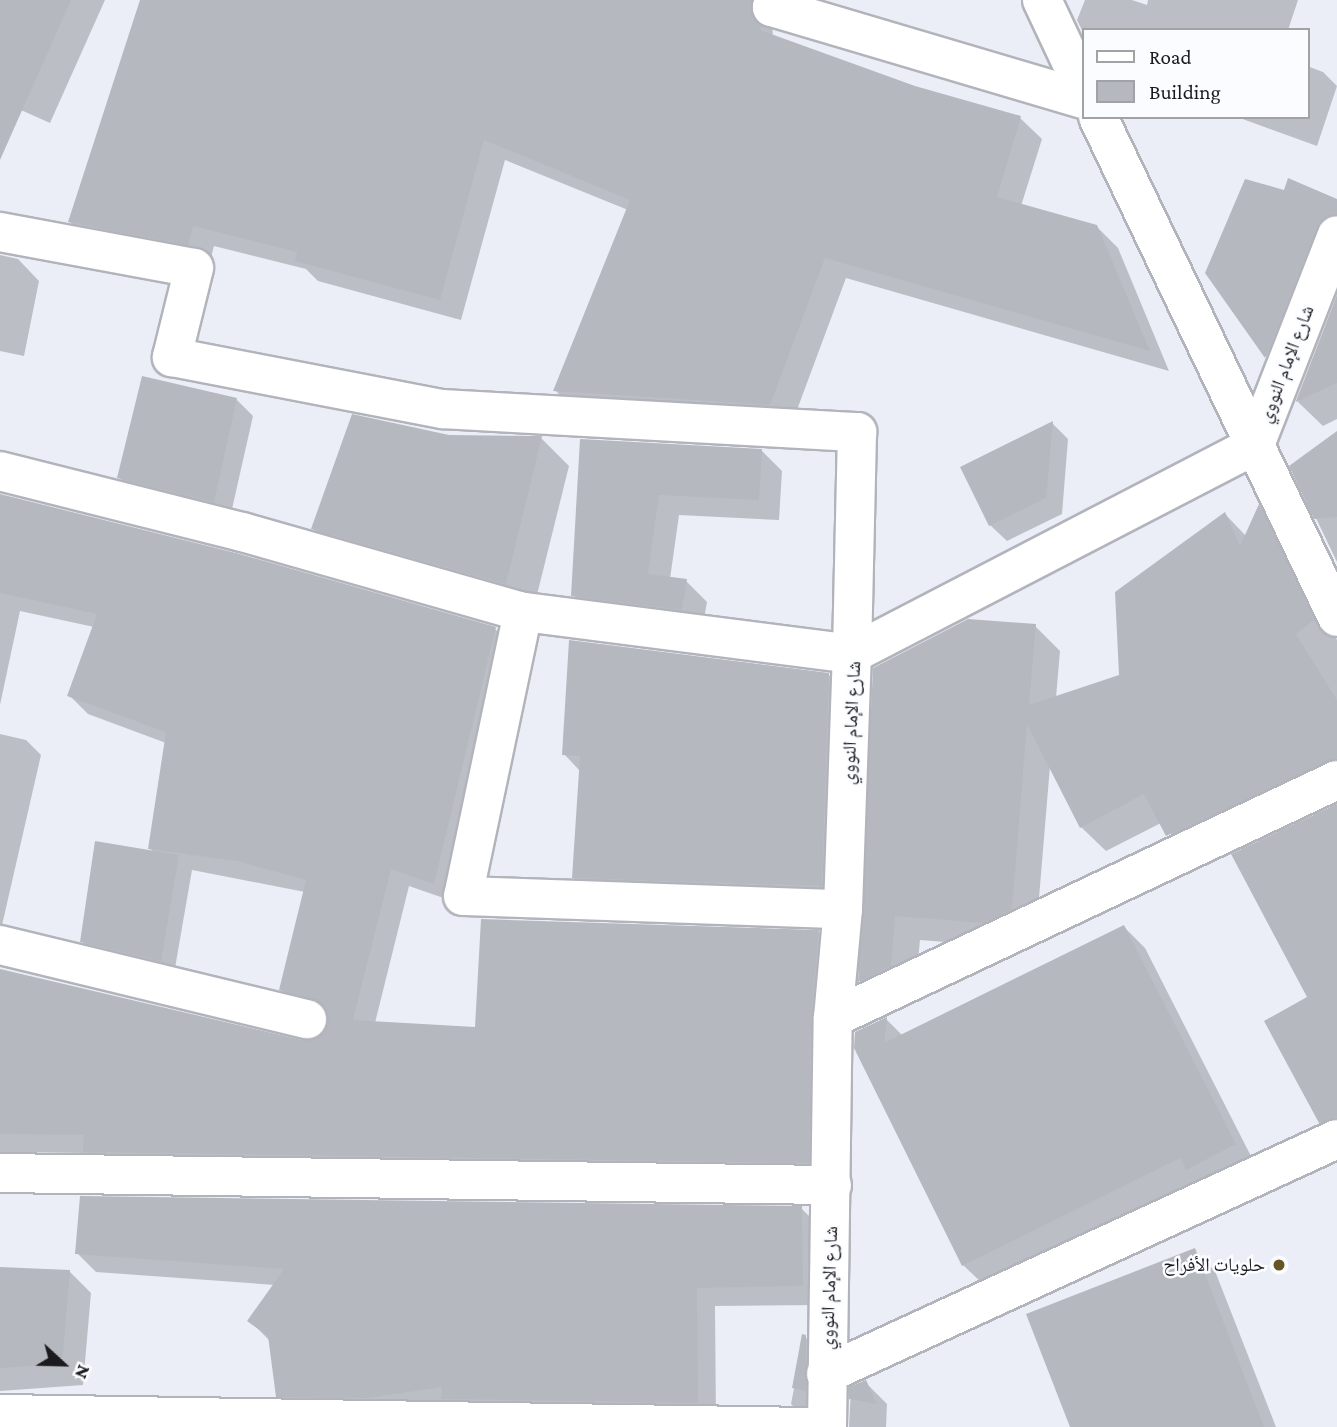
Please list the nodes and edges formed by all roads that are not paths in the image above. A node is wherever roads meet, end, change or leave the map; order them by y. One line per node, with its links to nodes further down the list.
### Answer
1 (775, 0): 4 (street)
2 (1042, 0): 3 (street)
3 (1082, 85)
4 (1082, 99)
5 (1099, 119): 8 (street)
6 (0, 232): 12 (street)
7 (1337, 234): 8 (street, شارع الإمام النووي)
8 (1255, 445): 11 (street); 12 (street, شارع الإمام النووي)
9 (0, 471): 10 (street)
10 (523, 612): 12 (street); 14 (street)
11 (1337, 617)
12 (852, 654): 14 (street, شارع الإمام النووي)
13 (1337, 780): 16 (street)
14 (843, 909): 16 (street, شارع الإمام النووي)
15 (0, 945): 17 (street)
16 (833, 1018): 20 (street, شارع الإمام النووي)
17 (307, 1019)
18 (1337, 1139): 21 (street)
19 (0, 1173): 20 (street)
20 (832, 1185): 21 (street, شارع الإمام النووي)
21 (826, 1374): 24 (street, شارع الإمام النووي)
22 (0, 1415): 23 (street)
23 (812, 1427)
24 (827, 1427)

